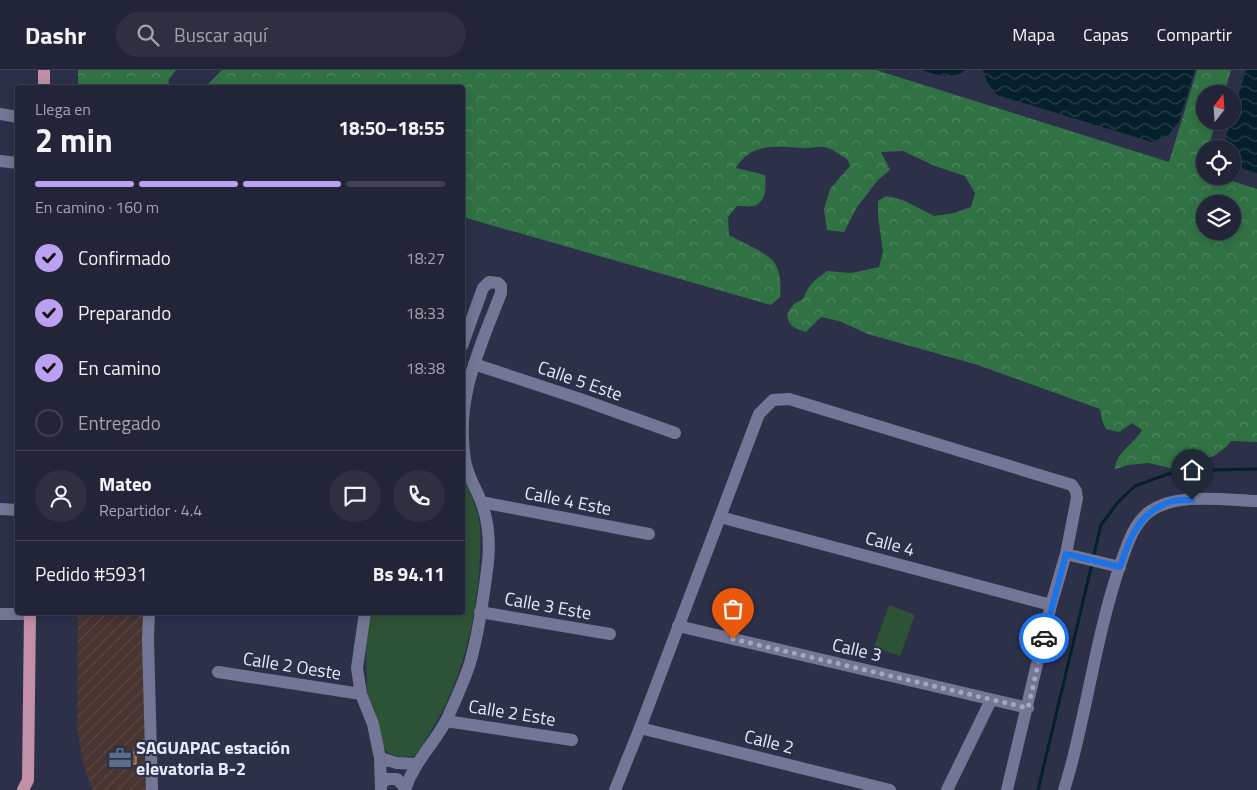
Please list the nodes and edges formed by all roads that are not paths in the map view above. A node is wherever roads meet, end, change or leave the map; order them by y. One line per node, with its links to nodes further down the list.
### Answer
1 (44, 70): 2 (main road)
2 (44, 85)
3 (0, 114): 4 (street)
4 (15, 116)
5 (0, 161): 6 (street)
6 (15, 163)
7 (465, 338): 8 (street)
8 (474, 364): 9 (street); 10 (street, Calle 5 Este)
9 (465, 394)
10 (675, 433)
11 (465, 464): 13 (street)
12 (1257, 500): 19 (street)
13 (481, 502): 17 (street, Calle 4 Este); 21 (street)
14 (0, 509): 15 (street)
15 (15, 510)
16 (720, 517): 18 (street); 20 (street, Calle 4); 27 (street)
17 (649, 534)
18 (1066, 554): 19 (street); 20 (street)
19 (1115, 566): 46 (street)
20 (1051, 605): 32 (street)
21 (480, 612): 28 (street, Calle 3 Este); 33 (street)
22 (0, 614): 23 (street)
23 (15, 614)
24 (30, 615): 39 (main road)
25 (149, 615): 41 (street)
26 (365, 615): 30 (street)
27 (678, 626): 31 (street, Calle 3); 34 (street)
28 (610, 634)
29 (218, 672): 30 (street, Calle 2 Oeste)
30 (361, 694): 36 (street)
31 (991, 700): 32 (street, Calle 3); 44 (street)
32 (1028, 708): 45 (street)
33 (446, 721): 35 (street, Calle 2 Este); 37 (street)
34 (640, 728): 42 (street); 43 (street, Calle 2)
35 (572, 740)
36 (380, 758): 37 (street); 38 (street)
37 (417, 764): 40 (street)
38 (381, 786): 40 (street)
39 (28, 787)
40 (405, 789)
41 (152, 790)
42 (615, 790)
43 (890, 790)
44 (947, 790)
45 (1007, 790)
46 (1064, 790)

